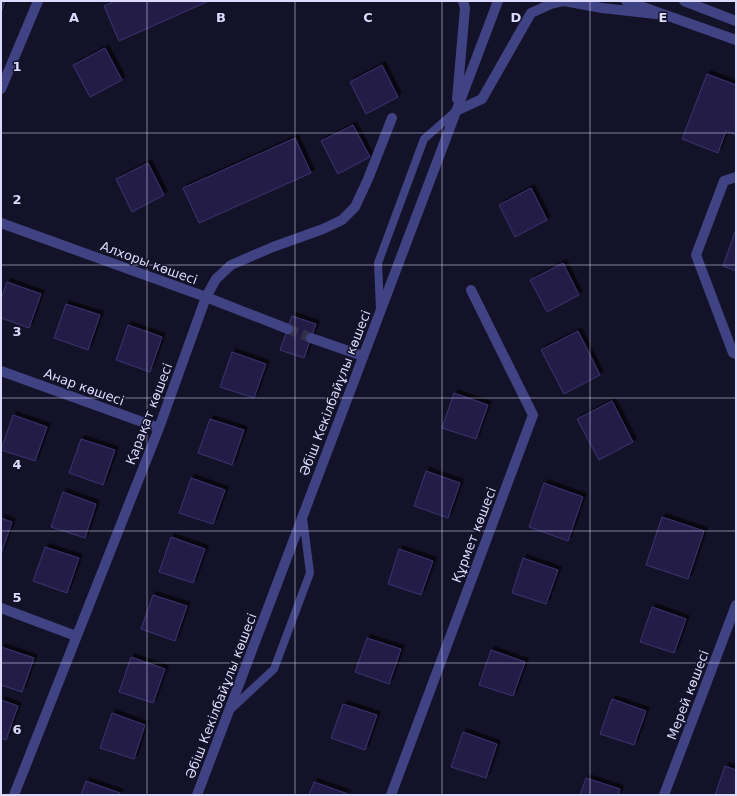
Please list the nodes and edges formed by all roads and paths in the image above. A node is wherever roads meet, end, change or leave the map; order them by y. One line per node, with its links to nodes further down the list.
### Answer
1 (38, 1): 9 (street)
2 (463, 1): 10 (street)
3 (498, 1): 10 (street, Әбіш Кекілбайұлы көшесі)
4 (626, 1): 6 (street)
5 (684, 1): 7 (street)
6 (665, 15): 8 (street); 10 (street)
7 (736, 21)
8 (736, 40)
9 (1, 89)
10 (456, 111): 16 (street, Әбіш Кекілбайұлы көшесі); 16 (lane)
11 (392, 118): 15 (street, Қарақат көшесі)
12 (736, 177): 19 (street)
13 (1, 223): 15 (street, Алхоры көшесі)
14 (471, 290): 30 (street, Құрмет көшесі)
15 (206, 297): 17 (street, Алхоры көшесі); 22 (street, Қарақат көшесі)
16 (380, 312): 20 (street, Әбіш Кекілбайұлы көшесі)
17 (288, 329)
18 (311, 338): 20 (street)
19 (736, 354)
20 (363, 356): 23 (street, Әбіш Кекілбайұлы көшесі)
21 (1, 371): 22 (street, Анар көшесі)
22 (159, 428): 26 (street, Қарақат көшесі)
23 (303, 516): 27 (street, Әбіш Кекілбайұлы көшесі); 27 (lane)
24 (736, 605): 31 (street, Мерей көшесі)
25 (1, 608): 26 (street)
26 (76, 636): 28 (street, Қарақат көшесі)
27 (229, 710): 29 (street, Әбіш Кекілбайұлы көшесі)
28 (14, 795)
29 (197, 795)
30 (391, 795)
31 (664, 795)

